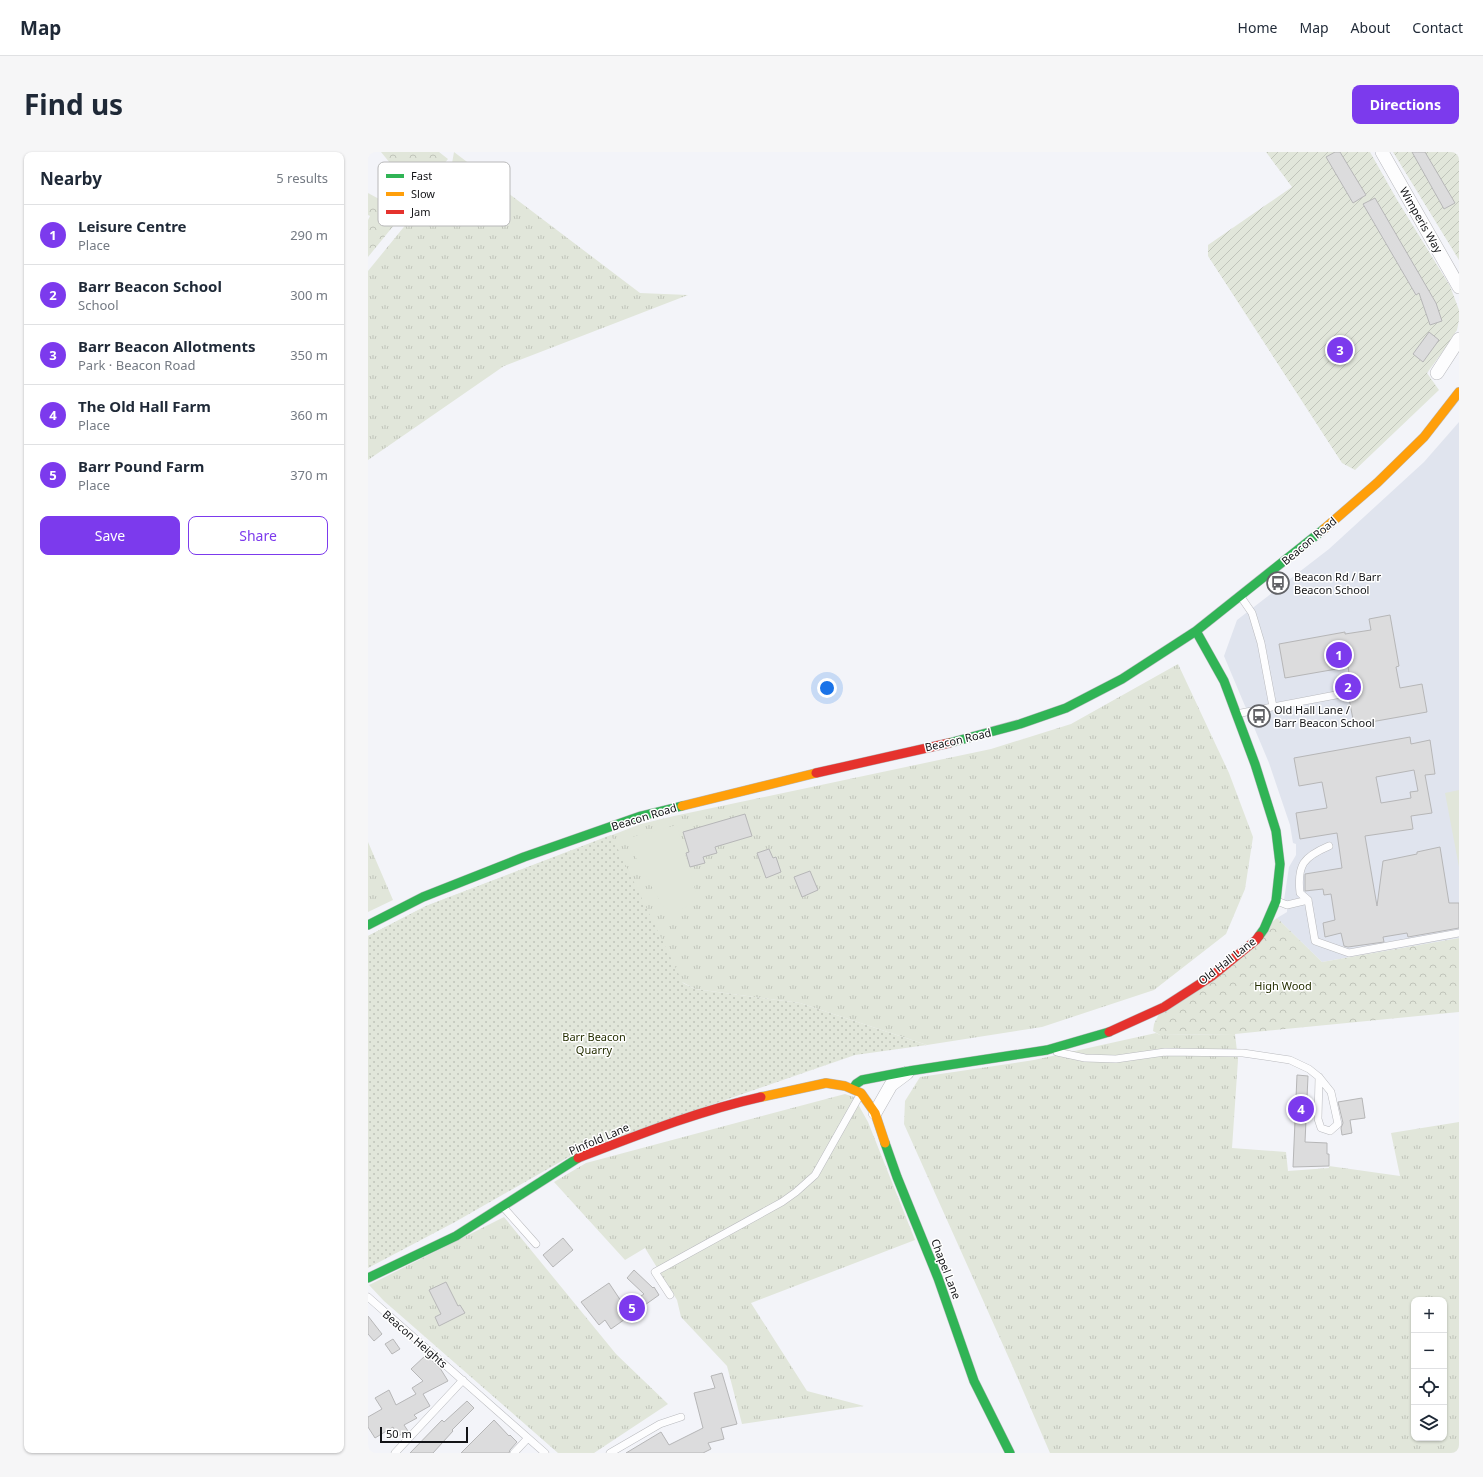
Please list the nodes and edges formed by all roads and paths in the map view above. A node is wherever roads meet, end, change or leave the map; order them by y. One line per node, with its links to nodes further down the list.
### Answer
1 (1382, 152): 2 (street, Wimperis Way)
2 (1459, 287)
3 (1459, 339): 4 (street)
4 (1437, 373)
5 (1459, 392): 6 (street, Beacon Road)
6 (1241, 596): 7 (street, Beacon Road); 9 (lane)
7 (1196, 631): 10 (street, Old Hall Lane); 14 (street, Beacon Road)
8 (1340, 694): 9 (lane)
9 (1272, 707): 10 (lane)
10 (1236, 714): 13 (street, Old Hall Lane)
11 (1329, 846): 12 (lane)
12 (1308, 900): 13 (lane); 15 (lane)
13 (1276, 901): 16 (street, Old Hall Lane)
14 (368, 925)
15 (1459, 933)
16 (1047, 1050): 17 (street, Old Hall Lane); 18 (lane)
17 (909, 1071): 19 (street, Old Hall Lane); 20 (street, Old Hall Lane)
18 (1319, 1077): 18 (lane)
19 (857, 1091): 20 (street, Chapel Lane); 21 (street, Pinfold Lane); 24 (lane)
20 (875, 1112): 33 (street, Chapel Lane)
21 (503, 1207): 22 (lane); 23 (street, Pinfold Lane)
22 (536, 1244)
23 (368, 1278)
24 (670, 1296)
25 (368, 1297): 26 (lane, Beacon Heights)
26 (463, 1380): 28 (lane, Beacon Heights); 29 (lane)
27 (681, 1417): 32 (lane)
28 (528, 1438): 30 (lane); 31 (lane, Beacon Heights)
29 (395, 1453)
30 (514, 1453)
31 (545, 1453)
32 (610, 1453)
33 (1010, 1453)

